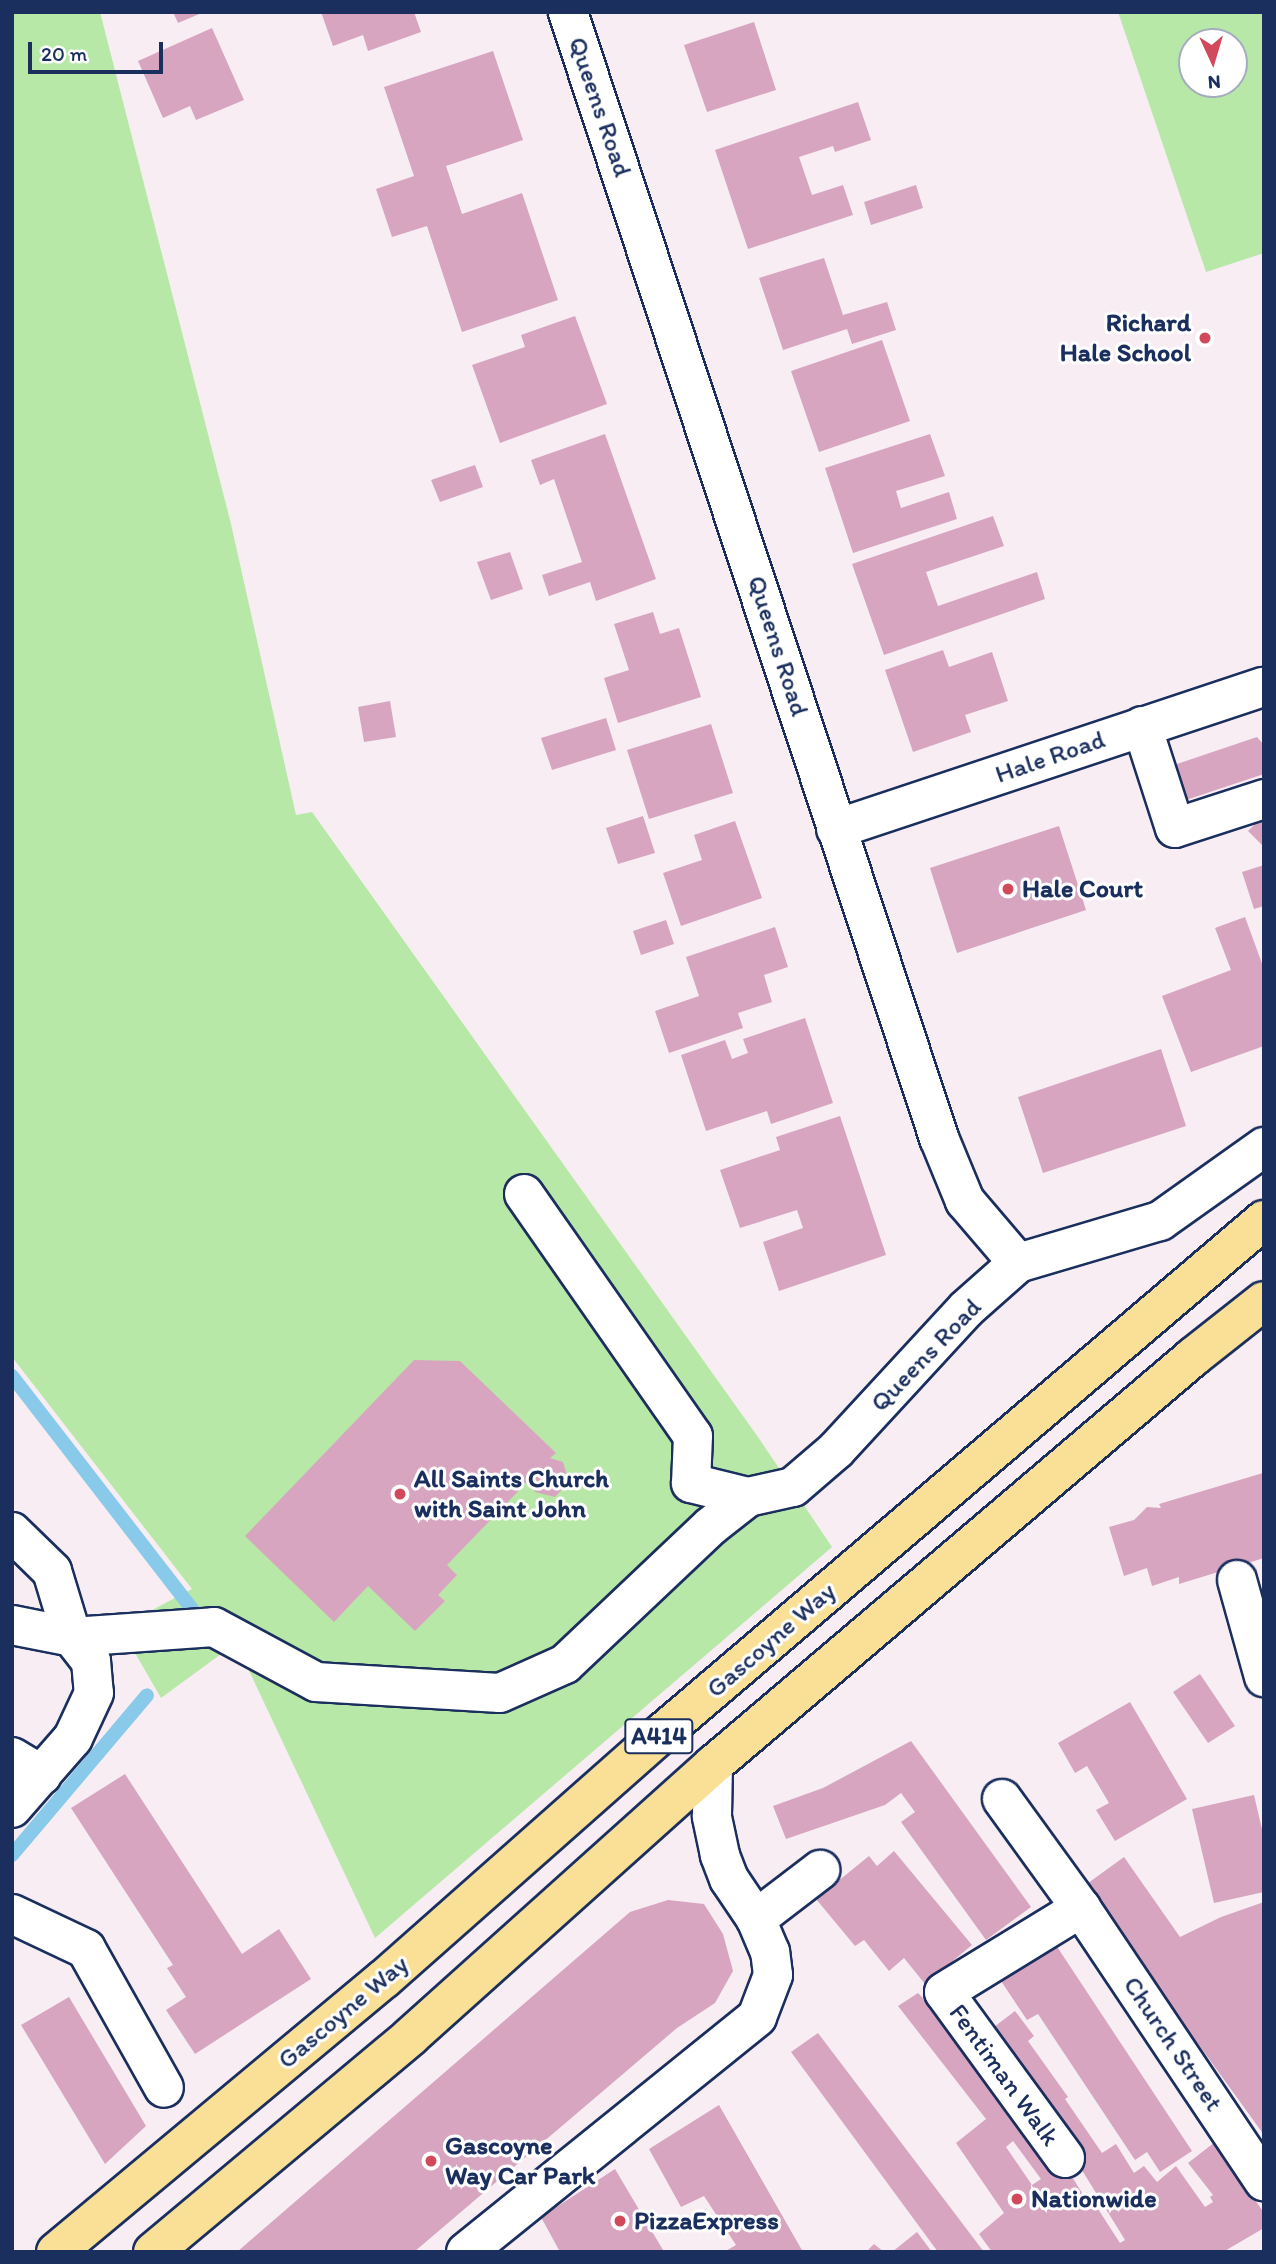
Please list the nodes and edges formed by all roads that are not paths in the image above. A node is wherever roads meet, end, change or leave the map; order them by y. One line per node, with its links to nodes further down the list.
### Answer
1 (568, 12): 5 (street, Queens Road)
2 (1264, 687): 3 (street, Hale Road)
3 (1142, 726): 4 (street); 5 (street, Hale Road)
4 (1264, 799)
5 (836, 829): 9 (street, Queens Road)
6 (1264, 1147): 9 (street, Queens Road)
7 (523, 1194): 11 (street)
8 (1264, 1220): 28 (highway, Gascoyne Way / A414)
9 (1018, 1262): 11 (street, Queens Road)
10 (1264, 1301): 17 (highway, A414)
11 (748, 1497): 15 (street)
12 (12, 1532): 15 (street)
13 (1237, 1580): 16 (street)
14 (12, 1625): 15 (street)
15 (72, 1637): 18 (street)
16 (1264, 1677)
17 (713, 1765): 24 (street); 29 (highway, A414)
18 (27, 1766): 20 (street)
19 (1002, 1798): 22 (street, Church Street)
20 (12, 1808)
21 (820, 1870): 24 (street)
22 (1081, 1908): 26 (street, Fentiman Walk); 27 (street, Church Street)
23 (12, 1914): 25 (street)
24 (756, 1919): 30 (street)
25 (163, 2088)
26 (1065, 2158)
27 (1264, 2181)
28 (56, 2252)
29 (153, 2252)
30 (466, 2252)

